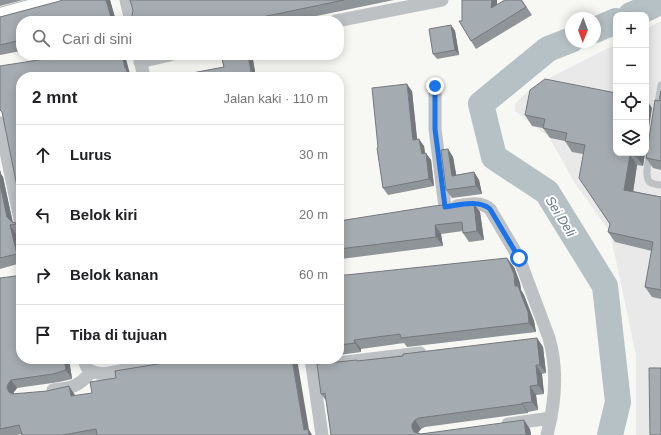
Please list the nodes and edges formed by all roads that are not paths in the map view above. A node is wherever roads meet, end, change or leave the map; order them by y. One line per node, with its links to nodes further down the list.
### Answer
1 (63, 0): 5 (main road)
2 (126, 0): 4 (street)
3 (442, 0): 6 (street)
4 (130, 16)
5 (0, 17)
6 (344, 19)
7 (140, 60): 8 (street)
8 (143, 72)
9 (661, 85): 11 (lane)
10 (435, 86): 16 (street)
11 (656, 115)
12 (0, 123): 15 (street)
13 (652, 144): 14 (lane)
14 (661, 186)
15 (16, 200)
16 (519, 258): 17 (street); 18 (street)
17 (503, 260)
18 (549, 338): 19 (street); 27 (street)
19 (534, 340)
20 (433, 352): 21 (street)
21 (344, 360)
22 (85, 364): 25 (street)
23 (157, 364): 25 (street)
24 (312, 364): 29 (street)
25 (91, 372): 26 (street)
26 (44, 392)
27 (551, 418): 28 (street); 30 (street)
28 (496, 425)
29 (322, 435)
30 (547, 435)

